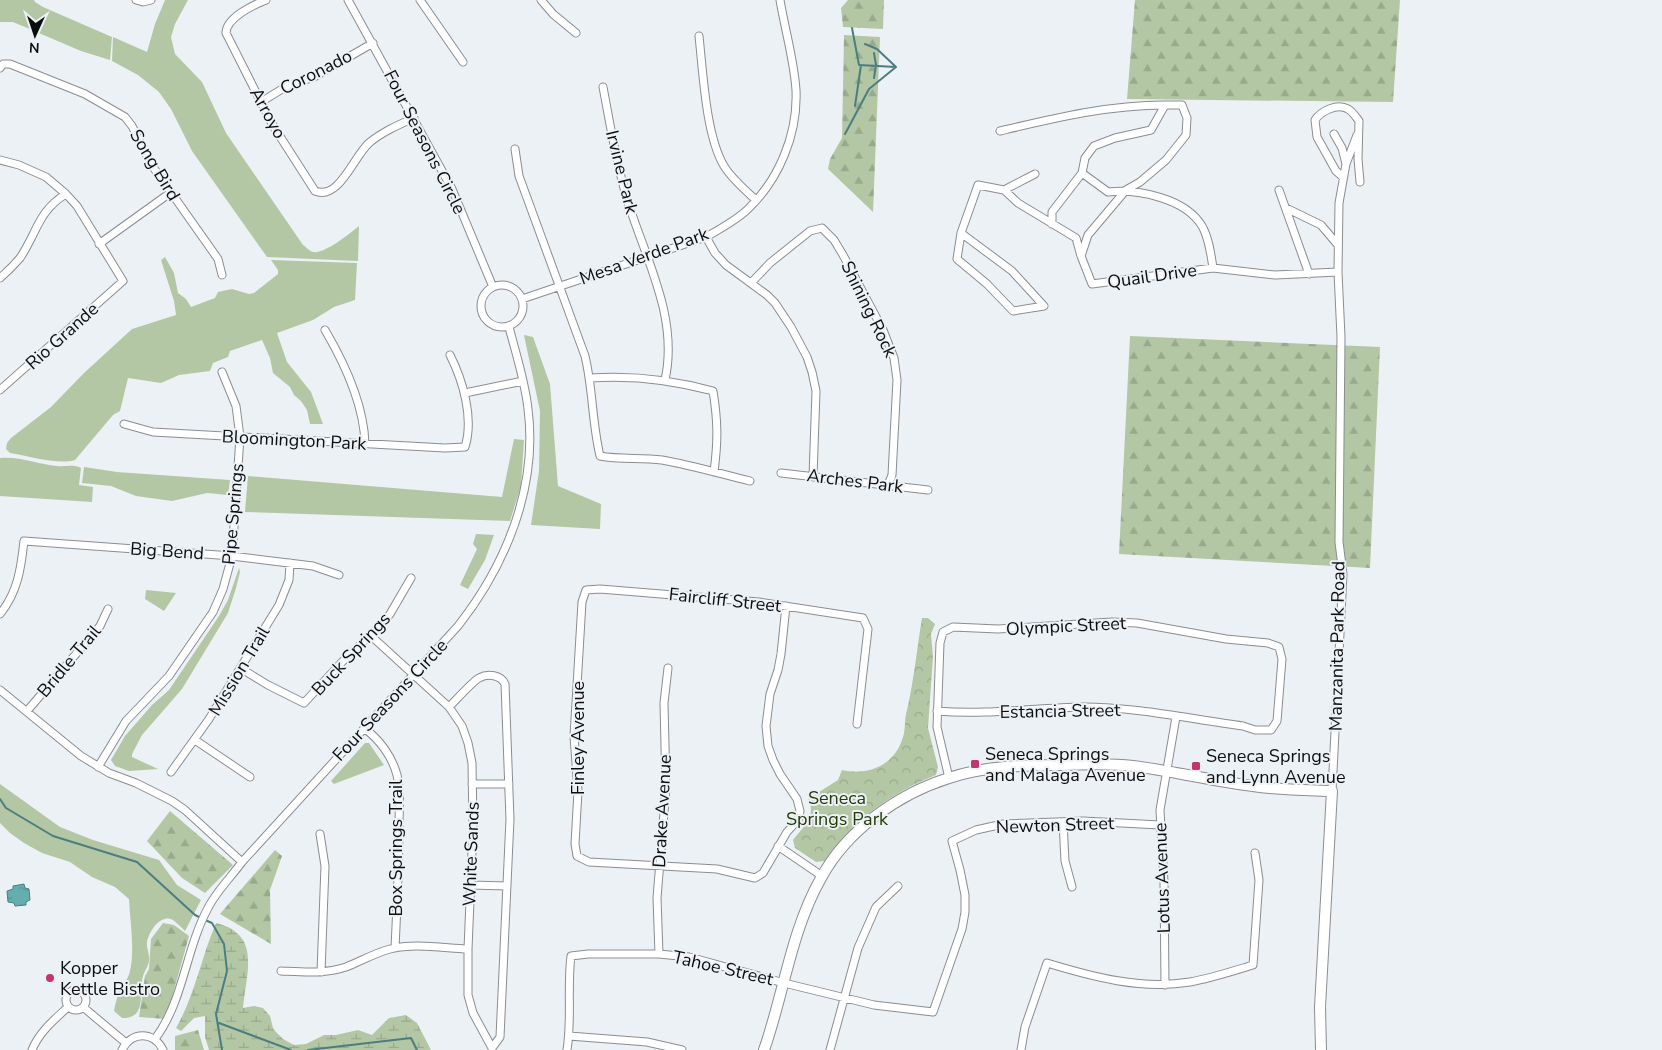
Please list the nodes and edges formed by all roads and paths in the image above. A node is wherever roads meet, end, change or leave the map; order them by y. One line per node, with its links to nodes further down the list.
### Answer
1 (136, 0): 7 (street)
2 (266, 0): 14 (street, Arroyo)
3 (348, 0): 10 (street, Four Seasons Circle)
4 (420, 0): 11 (street)
5 (541, 0): 8 (street)
6 (780, 0): 32 (street, Mesa Verde Park)
7 (150, 1)
8 (576, 33)
9 (699, 36): 32 (street)
10 (373, 43): 14 (street, Coronado); 16 (street, Four Seasons Circle)
11 (463, 62)
12 (2, 66): 30 (street, Song Bird)
13 (603, 87): 39 (street, Irvine Park)
14 (261, 102): 16 (street, Arroyo)
15 (1165, 106): 17 (street); 23 (street); 28 (street)
16 (414, 118): 48 (street, Four Seasons Circle)
17 (1000, 131)
18 (1334, 134): 22 (street)
19 (1357, 135): 22 (street, Manzanita Park Road)
20 (515, 149): 47 (street)
21 (0, 160): 31 (street)
22 (1346, 164): 25 (street, Manzanita Park Road)
23 (1082, 173): 28 (street); 34 (street)
24 (1035, 174): 27 (street)
25 (1343, 177): 26 (street); 38 (street, Manzanita Park Road)
26 (1360, 182)
27 (1004, 190): 34 (street); 35 (street)
28 (1126, 190): 40 (street); 41 (street)
29 (1279, 190): 33 (street)
30 (170, 193): 37 (street); 44 (street, Song Bird)
31 (66, 194): 37 (street); 45 (street)
32 (756, 200): 36 (street, Mesa Verde Park)
33 (1286, 208): 38 (street); 43 (street)
34 (1052, 224): 40 (street)
35 (961, 232): 35 (street)
36 (706, 237): 39 (street, Mesa Verde Park); 46 (street)
37 (99, 244): 57 (street, Rio Grande)
38 (1338, 244): 42 (street, Manzanita Park Road)
39 (647, 256): 47 (street, Mesa Verde Park); 55 (street, Irvine Park)
40 (1081, 256): 41 (street, Quail Drive)
41 (1213, 268): 43 (street)
42 (1338, 272): 43 (street); 96 (street, Manzanita Park Road)
43 (1309, 274)
44 (222, 275)
45 (0, 278)
46 (751, 283): 64 (street); 66 (street, Shining Rock)
47 (560, 286): 49 (street, Mesa Verde Park); 54 (street)
48 (493, 287): 49 (street); 50 (street)
49 (522, 299): 50 (street)
50 (509, 327): 56 (street, Four Seasons Circle)
51 (325, 330): 61 (street)
52 (450, 355): 58 (street)
53 (222, 372): 60 (street, Pipe Springs)
54 (590, 378): 55 (street); 62 (street)
55 (665, 380): 62 (street)
56 (523, 381): 58 (street); 79 (street, Four Seasons Circle)
57 (0, 390)
58 (465, 393): 61 (street, Bloomington Park)
59 (124, 424): 60 (street, Bloomington Park)
60 (240, 437): 61 (street, Bloomington Park); 68 (street, Pipe Springs)
61 (364, 444)
62 (714, 472): 65 (street)
63 (782, 473): 64 (street, Arches Park)
64 (813, 477): 66 (street, Arches Park)
65 (750, 481)
66 (888, 485): 67 (street, Arches Park)
67 (928, 490)
68 (232, 556): 69 (street, Big Bend); 75 (street, Big Bend); 89 (street, Pipe Springs)
69 (290, 563): 70 (street, Big Bend); 77 (street, Mission Trail)
70 (339, 575)
71 (411, 578): 76 (street, Buck Springs)
72 (586, 590): 73 (street, Faircliff Street); 103 (street, Finley Avenue)
73 (786, 606): 85 (street, Faircliff Street); 100 (street)
74 (108, 609): 82 (street, Bridle Trail)
75 (0, 614)
76 (370, 635): 77 (street, Buck Springs); 79 (street, White Sands)
77 (240, 668): 88 (street, Mission Trail)
78 (668, 668): 103 (street, Drake Avenue)
79 (414, 674): 81 (street, White Sands); 86 (street, Four Seasons Circle)
80 (0, 690): 82 (street)
81 (449, 706): 94 (street, White Sands); 95 (street)
82 (27, 711): 89 (street)
83 (937, 711): 84 (street, Estancia Street); 87 (street, Olympic Street); 93 (street)
84 (1176, 717): 87 (street, Estancia Street); 90 (street, Lotus Avenue)
85 (857, 724)
86 (364, 728): 102 (street, Four Seasons Circle); 109 (street, Box Springs Trail)
87 (1271, 730)
88 (195, 740): 91 (street, Mission Trail); 92 (street)
89 (98, 767): 102 (street)
90 (1167, 771): 93 (street); 96 (street); 98 (street, Lotus Avenue)
91 (171, 772)
92 (250, 777)
93 (949, 778): 104 (street)
94 (472, 784): 95 (street); 105 (street, White Sands)
95 (509, 784): 106 (street)
96 (1332, 792): 130 (street, Manzanita Park Road)
97 (1063, 822): 98 (street, Newton Street); 108 (street); 119 (street, Newton Street)
98 (1160, 825): 115 (street, Lotus Avenue)
99 (320, 834): 113 (street)
100 (778, 846): 103 (street); 104 (street)
101 (1256, 853): 115 (street)
102 (242, 862): 121 (street, Four Seasons Circle)
103 (659, 867): 111 (street, Drake Avenue)
104 (822, 876): 114 (street)
105 (470, 885): 106 (street); 110 (street, White Sands)
106 (507, 886): 110 (street, White Sands)
107 (898, 886): 116 (street)
108 (1072, 887)
109 (395, 948): 110 (street); 113 (street)
110 (468, 949)
111 (659, 954): 114 (street, Tahoe Street); 120 (street, Tahoe Street)
112 (281, 972): 113 (street)
113 (321, 972)
114 (784, 983): 116 (street, Tahoe Street); 127 (street)
115 (1165, 984): 129 (street)
116 (844, 998): 119 (street, Tahoe Street); 128 (street)
117 (68, 1007): 118 (street); 118 (street); 123 (street)
118 (83, 1008): 122 (street)
119 (933, 1012)
120 (569, 1036): 125 (street); 126 (street)
121 (155, 1039): 122 (street); 124 (street)
122 (124, 1046)
123 (32, 1050)
124 (163, 1050)
125 (568, 1050)
126 (682, 1050)
127 (764, 1050)
128 (830, 1050)
129 (1021, 1050)
130 (1321, 1050)

